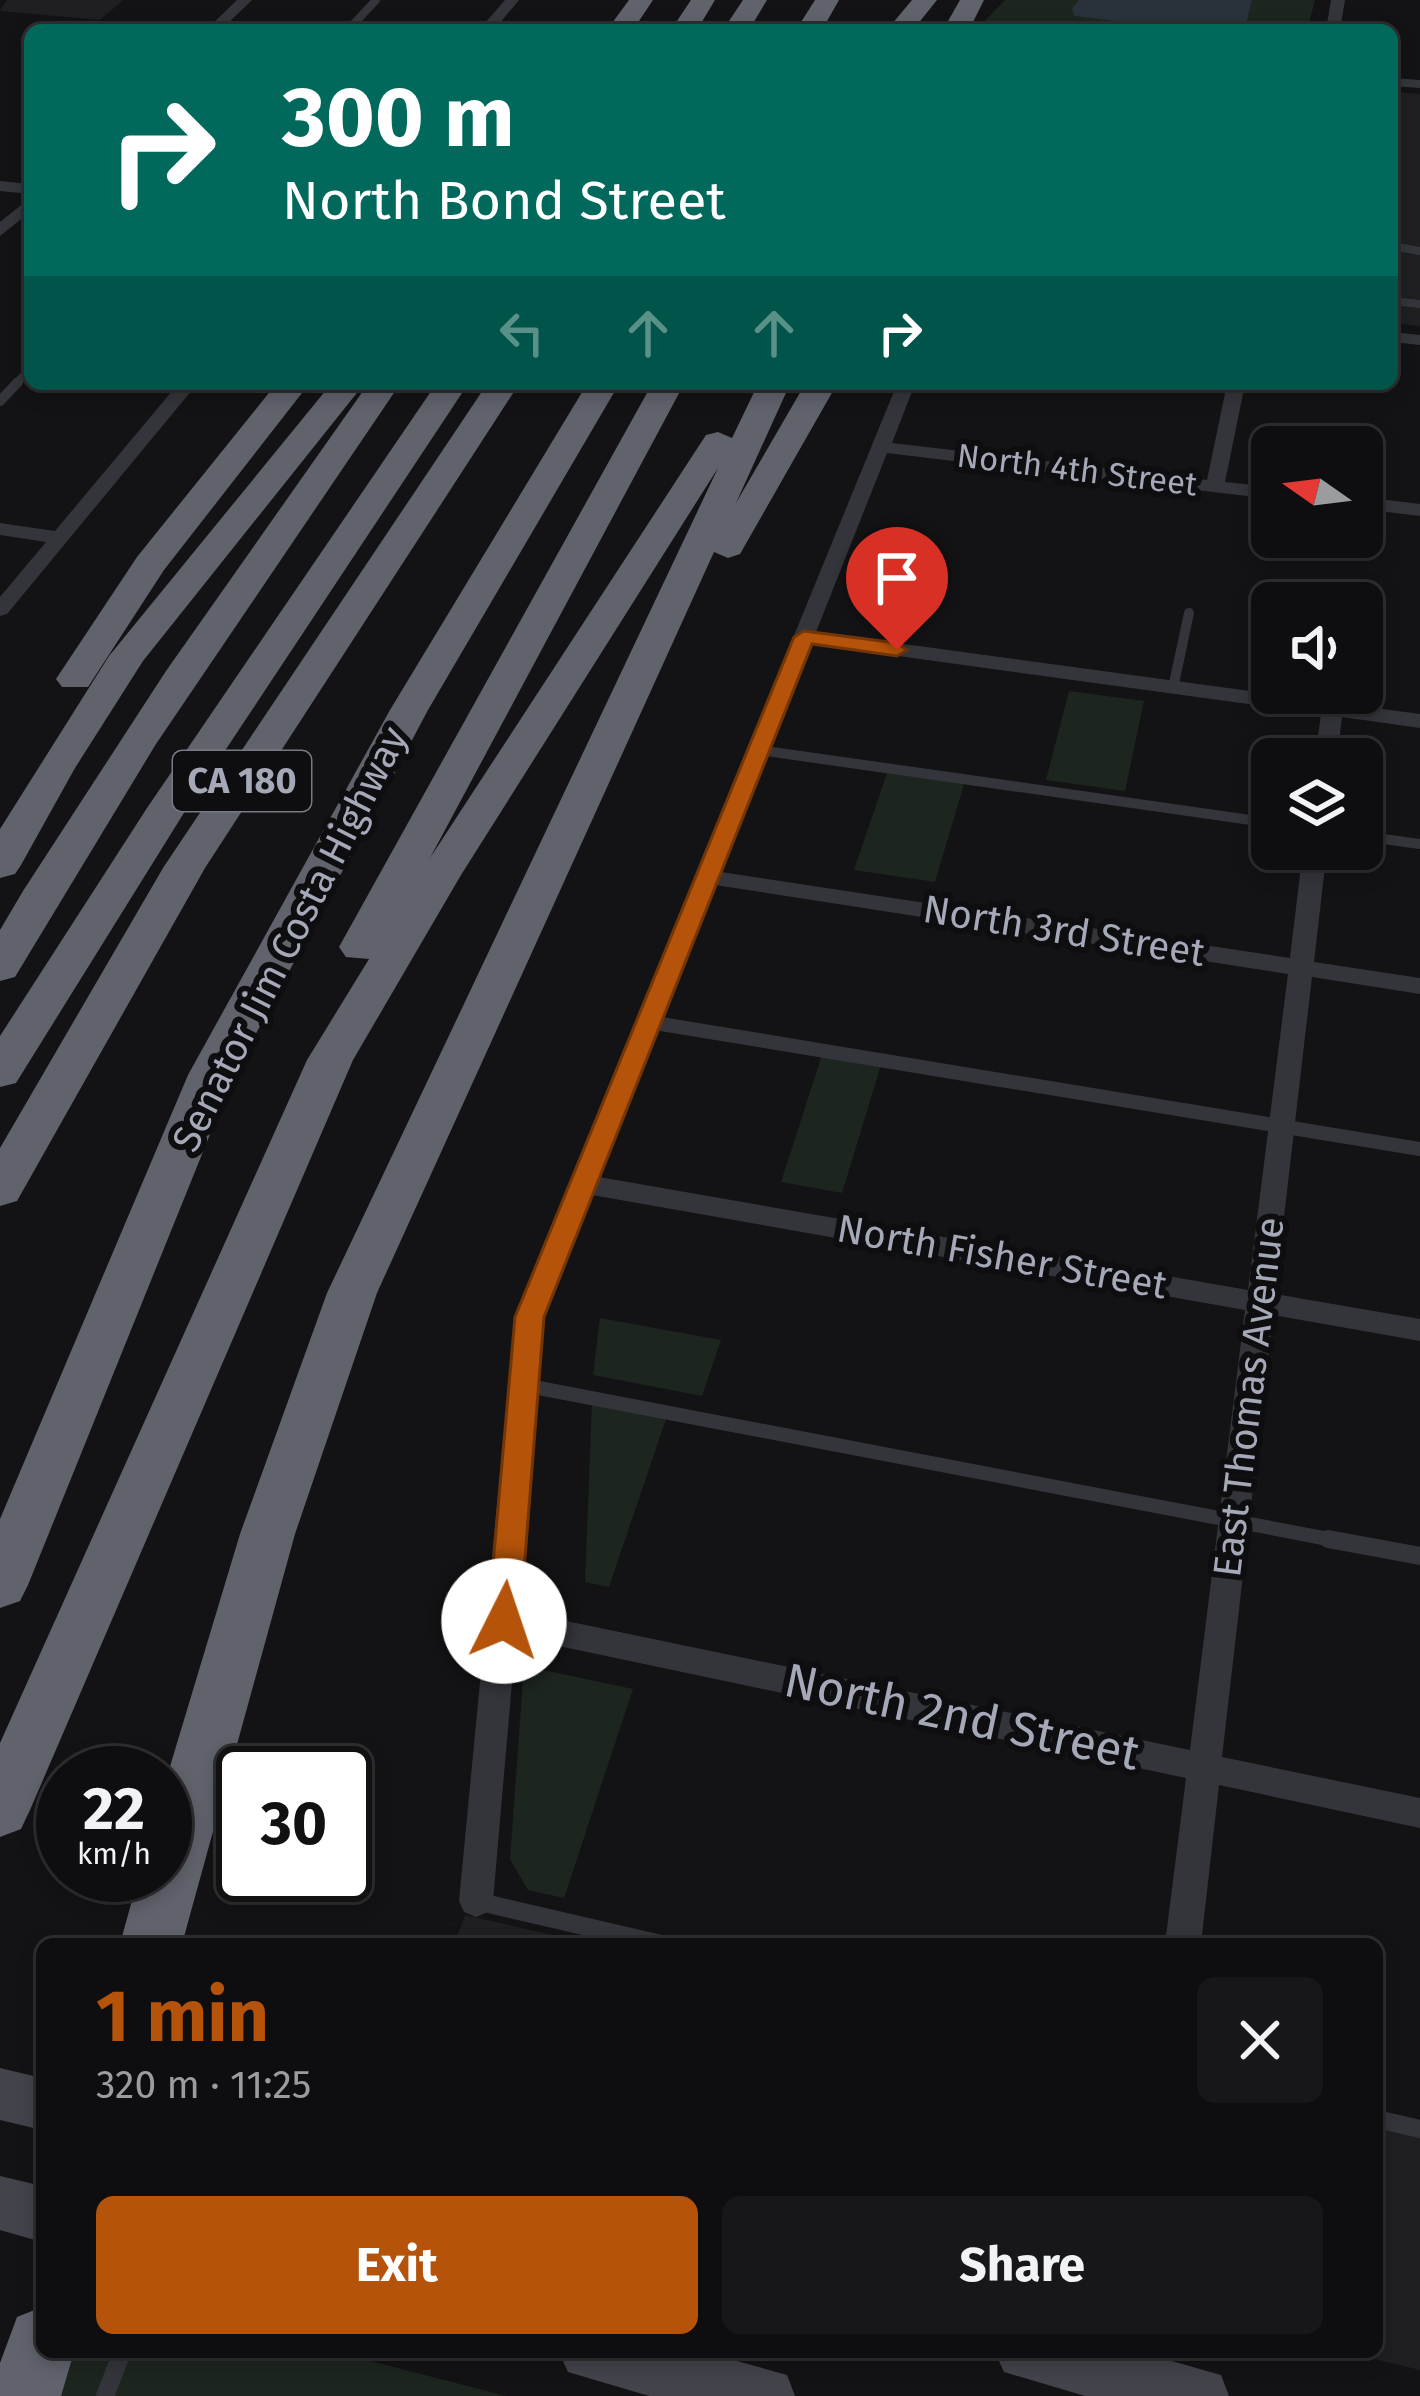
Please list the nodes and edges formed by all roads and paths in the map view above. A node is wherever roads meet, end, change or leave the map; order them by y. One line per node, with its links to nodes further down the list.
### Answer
1 (244, 0): 6 (street)
2 (376, 0): 7 (lane)
3 (494, 0): 5 (street)
4 (925, 0): 9 (highway)
5 (511, 1): 8 (street)
6 (219, 24)
7 (354, 24)
8 (491, 24)
9 (903, 24)
10 (24, 209): 11 (street)
11 (0, 231)
12 (24, 375): 27 (lane)
13 (183, 390): 34 (street)
14 (288, 390): 44 (highway)
15 (343, 390): 49 (highway)
16 (380, 390): 52 (highway)
17 (448, 390): 56 (highway)
18 (499, 390): 60 (highway, CA 180)
19 (599, 390): 35 (highway, Senator Jim Costa Highway / CA 180)
20 (626, 390): 35 (highway)
21 (665, 390): 69 (highway)
22 (750, 390): 70 (highway)
23 (771, 390): 46 (highway)
24 (818, 390): 46 (highway)
25 (904, 390): 28 (street)
26 (1235, 390): 29 (street)
27 (0, 401)
28 (881, 446): 29 (street, North 4th Street); 38 (street)
29 (1215, 486): 30 (street, North 4th Street)
30 (1251, 490)
31 (1383, 506): 32 (street)
32 (1420, 510)
33 (0, 530): 34 (street)
34 (61, 538): 36 (street)
35 (499, 558): 66 (highway, Senator Jim Costa Highway / CA 180)
36 (0, 610)
37 (1190, 613): 39 (lane)
38 (804, 637): 39 (street); 43 (street)
39 (1173, 688): 40 (street)
40 (1251, 699)
41 (1361, 714): 42 (street)
42 (1420, 722)
43 (759, 750): 45 (lane); 51 (street)
44 (0, 810)
45 (1251, 820)
46 (571, 823): 73 (highway)
47 (1383, 839): 48 (lane)
48 (1420, 844)
49 (0, 866)
50 (1313, 870): 53 (street, East Thomas Avenue)
51 (707, 877): 53 (street, North 3rd Street); 55 (street)
52 (0, 967)
53 (1301, 968): 54 (street, North 3rd Street); 57 (street, East Thomas Avenue)
54 (1420, 986)
55 (649, 1022): 57 (lane); 59 (street)
56 (0, 1072)
57 (1282, 1126): 58 (lane); 61 (street, East Thomas Avenue)
58 (1420, 1149)
59 (583, 1184): 61 (street, North Fisher Street); 63 (street)
60 (0, 1189)
61 (1261, 1301): 62 (street, North Fisher Street); 64 (street, East Thomas Avenue)
62 (1420, 1330)
63 (522, 1384): 64 (lane); 67 (street)
64 (1235, 1521): 65 (lane); 68 (street, East Thomas Avenue)
65 (1420, 1556)
66 (0, 1585)
67 (504, 1621): 68 (street, North 2nd Street); 72 (street)
68 (1204, 1768): 71 (street, North 2nd Street); 75 (street, East Thomas Avenue)
69 (0, 1795)
70 (0, 1810)
71 (1420, 1813)
72 (476, 1901): 74 (lane)
73 (153, 1937)
74 (635, 1938)
75 (1185, 1938)
76 (0, 2094): 77 (main road)
77 (36, 2103)
78 (1383, 2120): 79 (lane)
79 (1420, 2129)
80 (0, 2203): 81 (main road)
81 (36, 2212)
82 (37, 2358): 87 (highway)
83 (120, 2358): 88 (lane)
84 (612, 2358): 89 (main road)
85 (1052, 2358): 86 (main road)
86 (1131, 2375): 90 (main road)
87 (25, 2396)
88 (105, 2396)
89 (766, 2396)
90 (1200, 2396)

